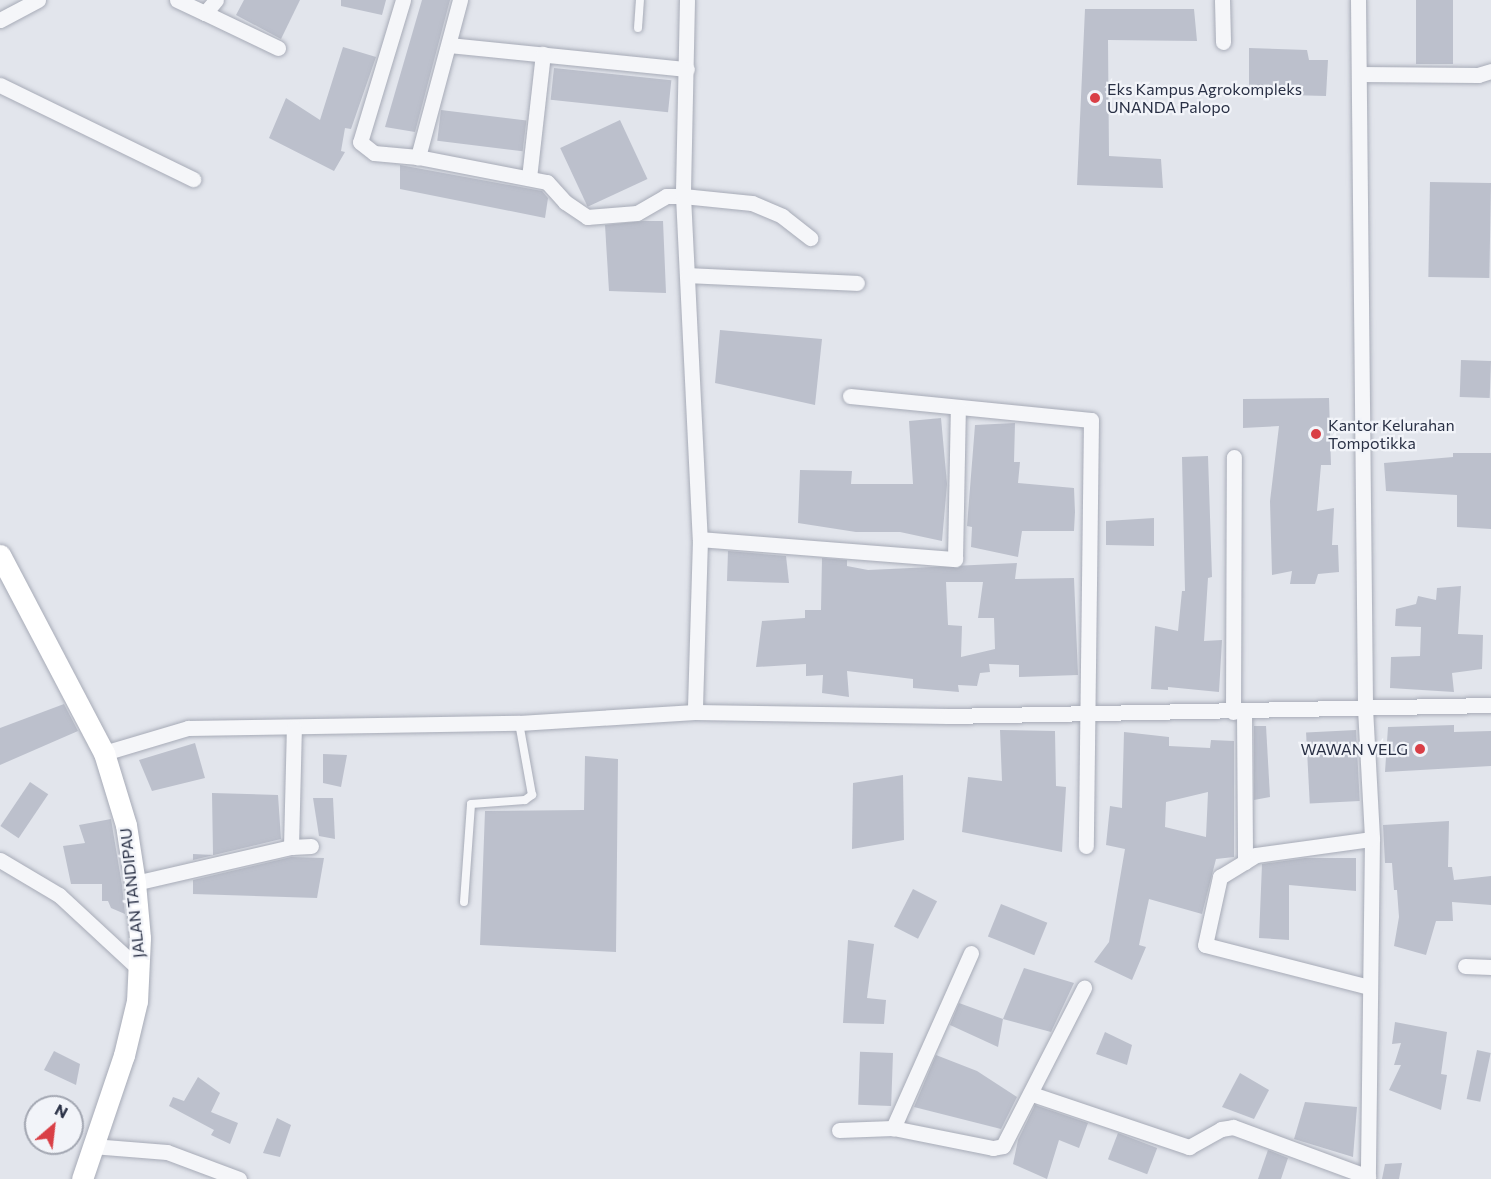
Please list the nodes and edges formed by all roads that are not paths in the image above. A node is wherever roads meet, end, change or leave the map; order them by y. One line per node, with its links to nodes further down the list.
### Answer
1 (38, 0): 11 (street)
2 (177, 0): 10 (street)
3 (216, 0): 10 (street)
4 (403, 0): 21 (street)
5 (460, 0): 14 (street)
6 (640, 0): 12 (lane)
7 (687, 0): 17 (street)
8 (1222, 0): 13 (street)
9 (1358, 0): 19 (street)
10 (205, 13): 15 (street)
11 (0, 20)
12 (638, 28)
13 (1223, 42)
14 (449, 45): 16 (street); 21 (street)
15 (278, 48)
16 (543, 54): 17 (street); 22 (street)
17 (687, 69): 24 (street)
18 (1491, 70): 19 (street)
19 (1359, 74): 34 (street)
20 (0, 85): 23 (street)
21 (418, 157): 22 (street)
22 (529, 178): 24 (street)
23 (193, 179)
24 (682, 196): 25 (street); 26 (street)
25 (810, 238)
26 (688, 275): 27 (street); 31 (street)
27 (857, 283)
28 (850, 396): 29 (street)
29 (958, 408): 31 (street); 37 (street)
30 (1234, 457): 35 (street)
31 (700, 539): 36 (street)
32 (0, 555): 40 (street, JALAN TANDIPAU)
33 (1491, 705): 34 (street)
34 (1365, 708): 35 (street); 41 (street)
35 (1238, 711): 37 (street); 46 (street)
36 (695, 712): 37 (street); 38 (street)
37 (1090, 714): 43 (street)
38 (519, 723): 39 (street); 48 (lane)
39 (294, 728): 40 (street); 44 (street)
40 (104, 753): 47 (street, JALAN TANDIPAU)
41 (1372, 839): 46 (street); 53 (street)
42 (311, 846): 44 (street)
43 (1086, 846)
44 (291, 847): 47 (street)
45 (0, 860): 52 (street)
46 (1245, 862): 53 (street)
47 (135, 883): 52 (street, JALAN TANDIPAU)
48 (464, 902)
49 (971, 953): 56 (street)
50 (1465, 966): 51 (street)
51 (1491, 967)
52 (140, 970): 58 (street, JALAN TANDIPAU)
53 (1369, 987): 59 (street)
54 (1084, 988): 55 (street)
55 (1032, 1094): 56 (street); 59 (street)
56 (893, 1128): 57 (street)
57 (840, 1130)
58 (92, 1146): 60 (street, JALAN TANDIPAU); 61 (street)
59 (1368, 1178)
60 (82, 1179)
61 (239, 1179)

